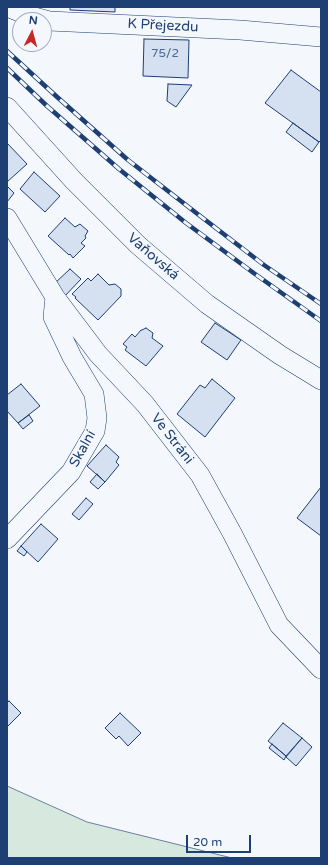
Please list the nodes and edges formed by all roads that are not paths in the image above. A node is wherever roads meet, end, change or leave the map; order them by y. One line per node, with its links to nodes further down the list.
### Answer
1 (7, 7): 2 (street, K Přejezdu)
2 (321, 37)
3 (7, 107): 6 (street, Vaňovská)
4 (7, 218): 5 (street, Ve Stráni)
5 (55, 297): 7 (street, Skalní); 8 (street, Ve Stráni)
6 (321, 380)
7 (7, 539)
8 (321, 668)

